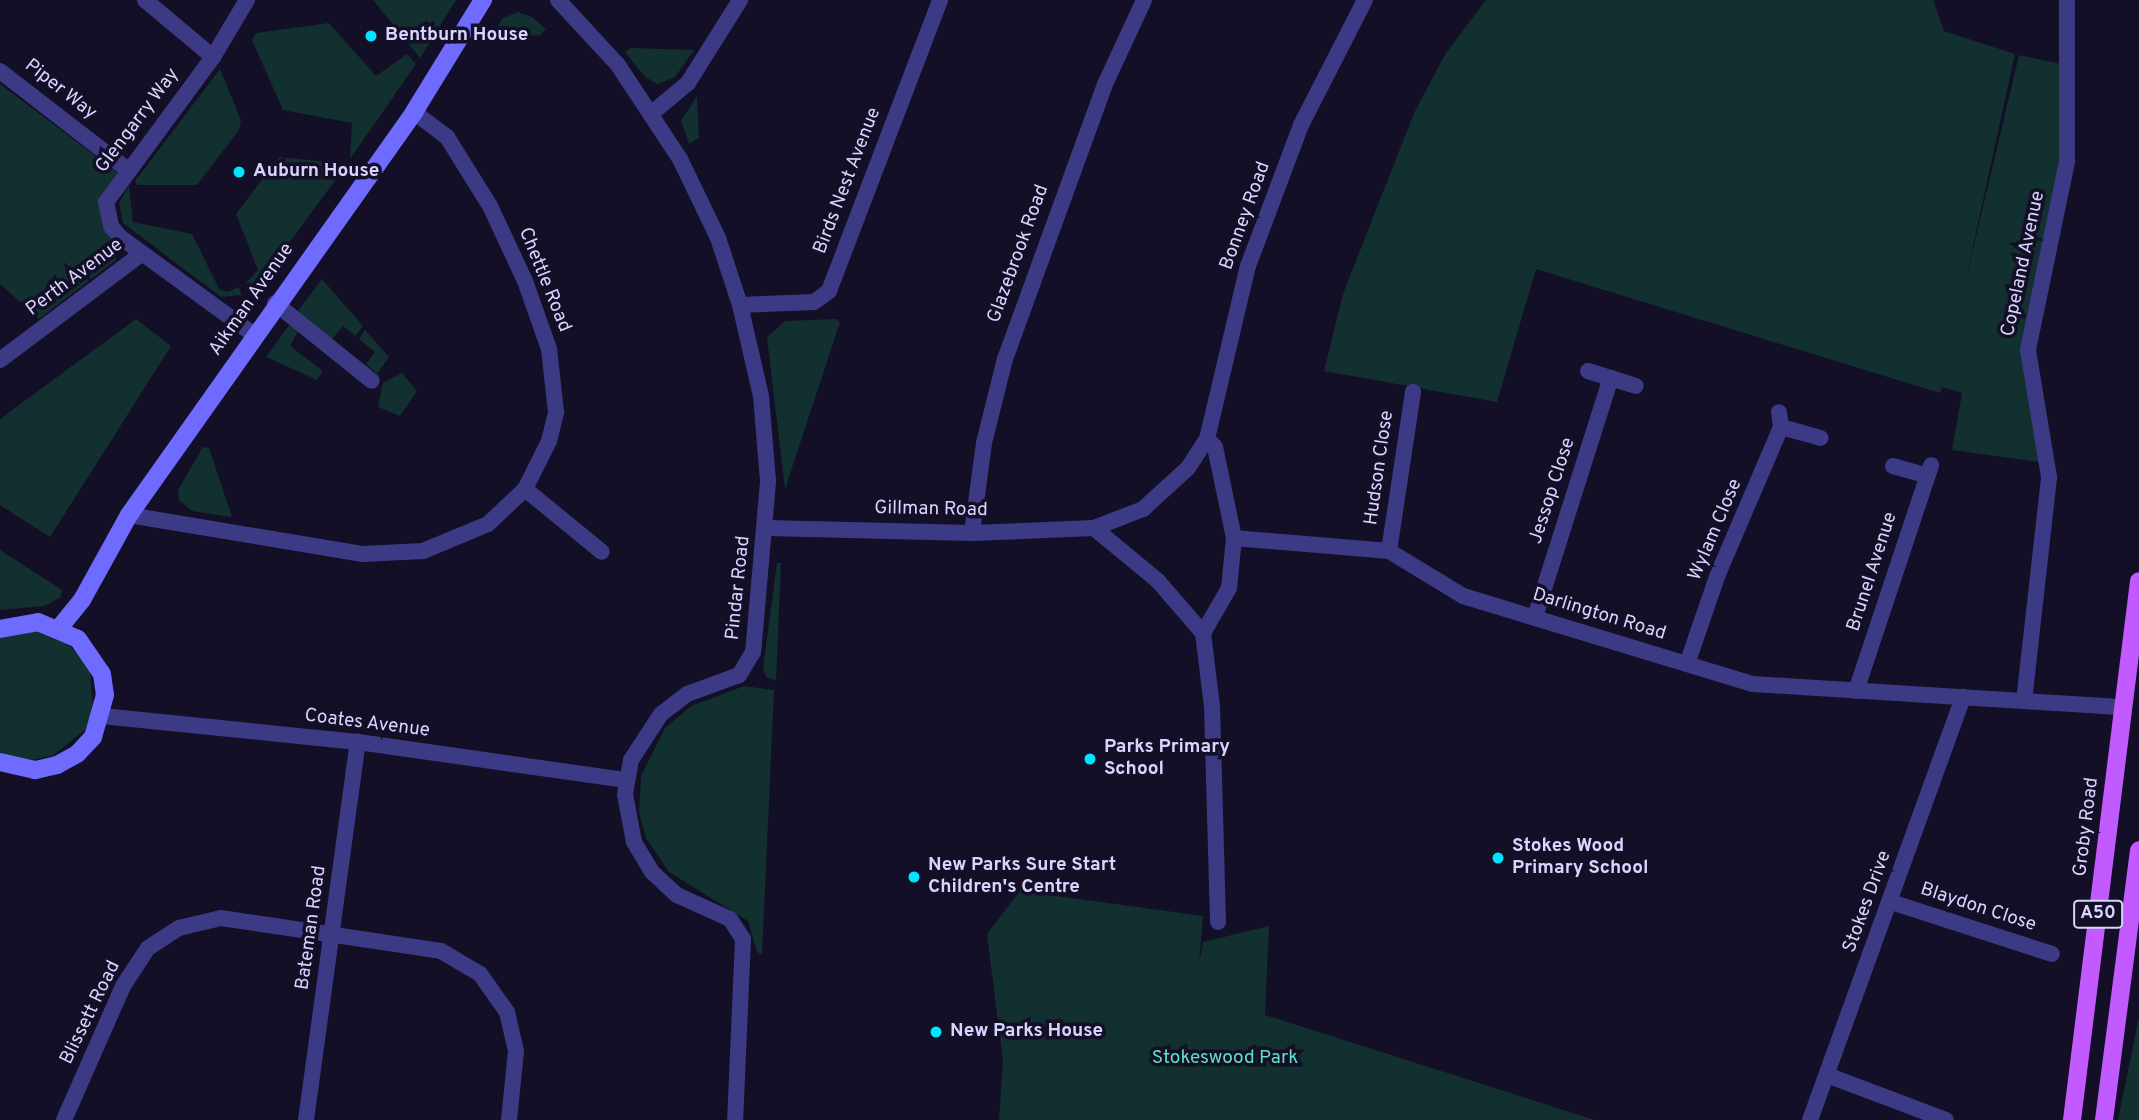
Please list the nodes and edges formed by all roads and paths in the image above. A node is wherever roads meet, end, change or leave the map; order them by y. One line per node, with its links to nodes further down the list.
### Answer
1 (145, 0): 10 (street)
2 (247, 0): 10 (street, Glengarry Way)
3 (483, 0): 12 (street, Aikman Avenue)
4 (558, 0): 13 (street, Pindar Road)
5 (740, 0): 13 (street)
6 (940, 0): 17 (street, Birds Nest Avenue)
7 (1144, 0): 32 (street, Glazebrook Road)
8 (1365, 0): 26 (street, Bonney Road)
9 (2067, 0): 44 (street, Copeland Avenue)
10 (213, 57): 14 (street, Glengarry Way)
11 (0, 71): 14 (street, Piper Way)
12 (414, 112): 16 (street, Aikman Avenue); 28 (street, Chettle Road)
13 (652, 113): 17 (street, Pindar Road)
14 (127, 169): 15 (street, Glengarry Way)
15 (142, 254): 18 (street, Glengarry Way); 19 (street, Perth Avenue)
16 (275, 303): 18 (street, Aikman Avenue); 22 (street)
17 (740, 305): 30 (street, Pindar Road)
18 (253, 334): 29 (street, Aikman Avenue)
19 (0, 360)
20 (1588, 371): 21 (street)
21 (1611, 379): 23 (street); 37 (street, Jessop Close)
22 (372, 381)
23 (1636, 386)
24 (1413, 392): 34 (street, Hudson Close)
25 (1821, 438): 41 (street, Wylam Close)
26 (1207, 439): 31 (street, Gillman Road); 33 (street)
27 (1892, 466): 42 (street, Brunel Avenue)
28 (526, 489): 29 (street, Chettle Road); 35 (street)
29 (129, 515): 38 (street, Aikman Avenue)
30 (767, 527): 32 (street, Gillman Road); 49 (street, Pindar Road)
31 (1094, 528): 32 (street, Gillman Road); 40 (street)
32 (972, 533)
33 (1234, 538): 34 (street, Darlington Road); 40 (street)
34 (1389, 551): 37 (street, Darlington Road)
35 (602, 552)
36 (2139, 581): 45 (main road, Groby Road / A50)
37 (1535, 617): 41 (street, Darlington Road)
38 (60, 627): 39 (street); 46 (street)
39 (0, 629)
40 (1203, 633): 52 (street)
41 (1687, 664): 42 (street, Darlington Road)
42 (1856, 691): 43 (street, Darlington Road)
43 (1963, 697): 44 (street, Darlington Road); 51 (street, Stokes Drive)
44 (2024, 701): 45 (street, Darlington Road)
45 (2123, 707): 62 (main road, Groby Road / A50)
46 (102, 716): 47 (street, Coates Avenue); 48 (street)
47 (358, 742): 49 (street, Coates Avenue); 53 (street, Bateman Road)
48 (0, 762)
49 (626, 780): 59 (street, Pindar Road)
50 (2139, 850): 63 (main road, A50)
51 (1891, 902): 54 (street, Blaydon Close); 55 (street, Stokes Drive)
52 (1217, 922)
53 (333, 934): 56 (street, Blissett Road); 57 (street, Bateman Road); 58 (street, Blissett Road)
54 (2052, 954)
55 (1826, 1075): 60 (street, Stokes Drive); 61 (street)
56 (64, 1120)
57 (306, 1120)
58 (509, 1120)
59 (735, 1120)
60 (1810, 1120)
61 (1946, 1120)
62 (2072, 1120)
63 (2104, 1120)

